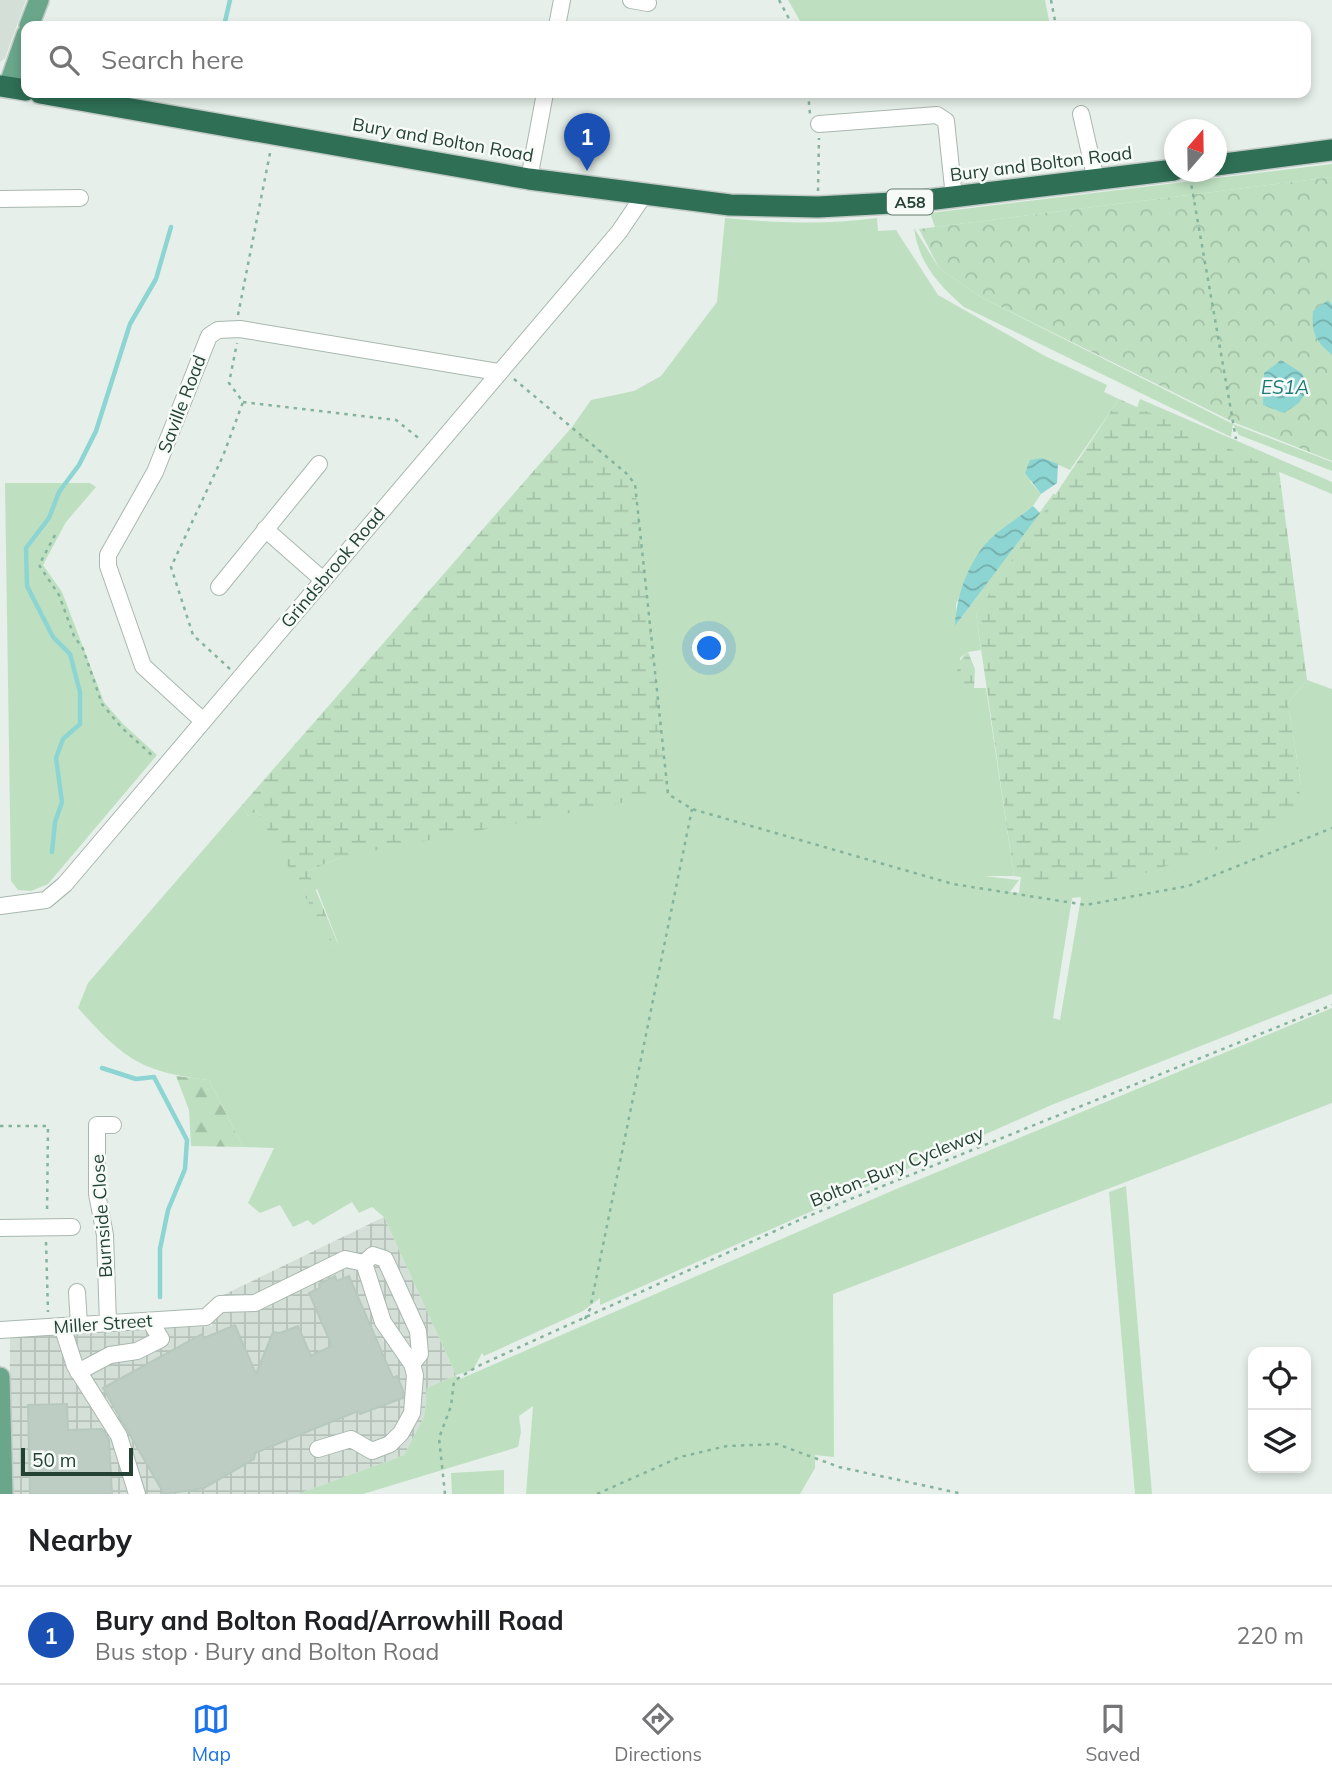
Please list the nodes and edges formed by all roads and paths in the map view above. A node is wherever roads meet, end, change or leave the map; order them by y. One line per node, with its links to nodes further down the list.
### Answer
1 (38, 0): 5 (main road)
2 (562, 0): 6 (street)
3 (779, 0): 7 (path)
4 (1051, 0): 8 (path)
5 (31, 21)
6 (558, 21)
7 (790, 21)
8 (1055, 21)
9 (21, 53): 10 (main road)
10 (11, 88)
11 (69, 98): 16 (highway, Bury and Bolton Road / A58)
12 (544, 98): 20 (street)
13 (808, 98): 15 (path)
14 (1081, 114): 21 (street)
15 (819, 124): 24 (street); 27 (path)
16 (274, 133): 20 (highway, Bury and Bolton Road / A58); 28 (path)
17 (1332, 150): 18 (highway)
18 (1227, 164)
19 (1164, 171): 21 (highway, Bury and Bolton Road / A58)
20 (529, 178): 23 (highway, Bury and Bolton Road / A58)
21 (1096, 180): 24 (highway, Bury and Bolton Road / A58)
22 (1192, 182): 31 (path)
23 (644, 195): 27 (highway, Bury and Bolton Road / A58); 29 (street, Grindsbrook Road)
24 (954, 197): 27 (highway, Bury and Bolton Road / A58)
25 (80, 198): 26 (street)
26 (0, 199)
27 (818, 207)
28 (238, 328): 29 (street); 30 (path); 39 (street, Saville Road)
29 (499, 370): 32 (street, Grindsbrook Road); 41 (path)
30 (243, 402): 32 (path); 38 (path)
31 (1236, 439)
32 (434, 450): 36 (street, Grindsbrook Road)
33 (319, 464): 34 (street)
34 (265, 529): 36 (street); 37 (street)
35 (55, 535): 40 (path)
36 (323, 580): 38 (street, Grindsbrook Road)
37 (219, 587)
38 (240, 678): 39 (street, Grindsbrook Road)
39 (203, 721): 40 (street, Grindsbrook Road)
40 (164, 766): 43 (street, Grindsbrook Road)
41 (692, 809): 42 (path); 52 (path)
42 (1332, 828)
43 (0, 906)
44 (1332, 1005): 52 (path, Bolton-Bury Cycleway)
45 (113, 1125): 54 (street, Burnside Close)
46 (0, 1126): 49 (path)
47 (72, 1227): 49 (street)
48 (0, 1228): 49 (street)
49 (47, 1228): 56 (path)
50 (364, 1263): 53 (street, Miller Street); 58 (street); 58 (street)
51 (78, 1292): 55 (street)
52 (585, 1319): 64 (path, Bolton-Bury Cycleway)
53 (150, 1321): 54 (street, Miller Street); 59 (street)
54 (108, 1323): 55 (street, Miller Street)
55 (79, 1325): 56 (street, Miller Street)
56 (55, 1327): 57 (street, Miller Street); 59 (street)
57 (0, 1330)
58 (412, 1364): 61 (street)
59 (78, 1372): 63 (street)
60 (0, 1377): 62 (main road)
61 (318, 1450)
62 (3, 1494)
63 (136, 1494)
64 (445, 1494)
65 (597, 1494): 66 (path)
66 (963, 1494)

